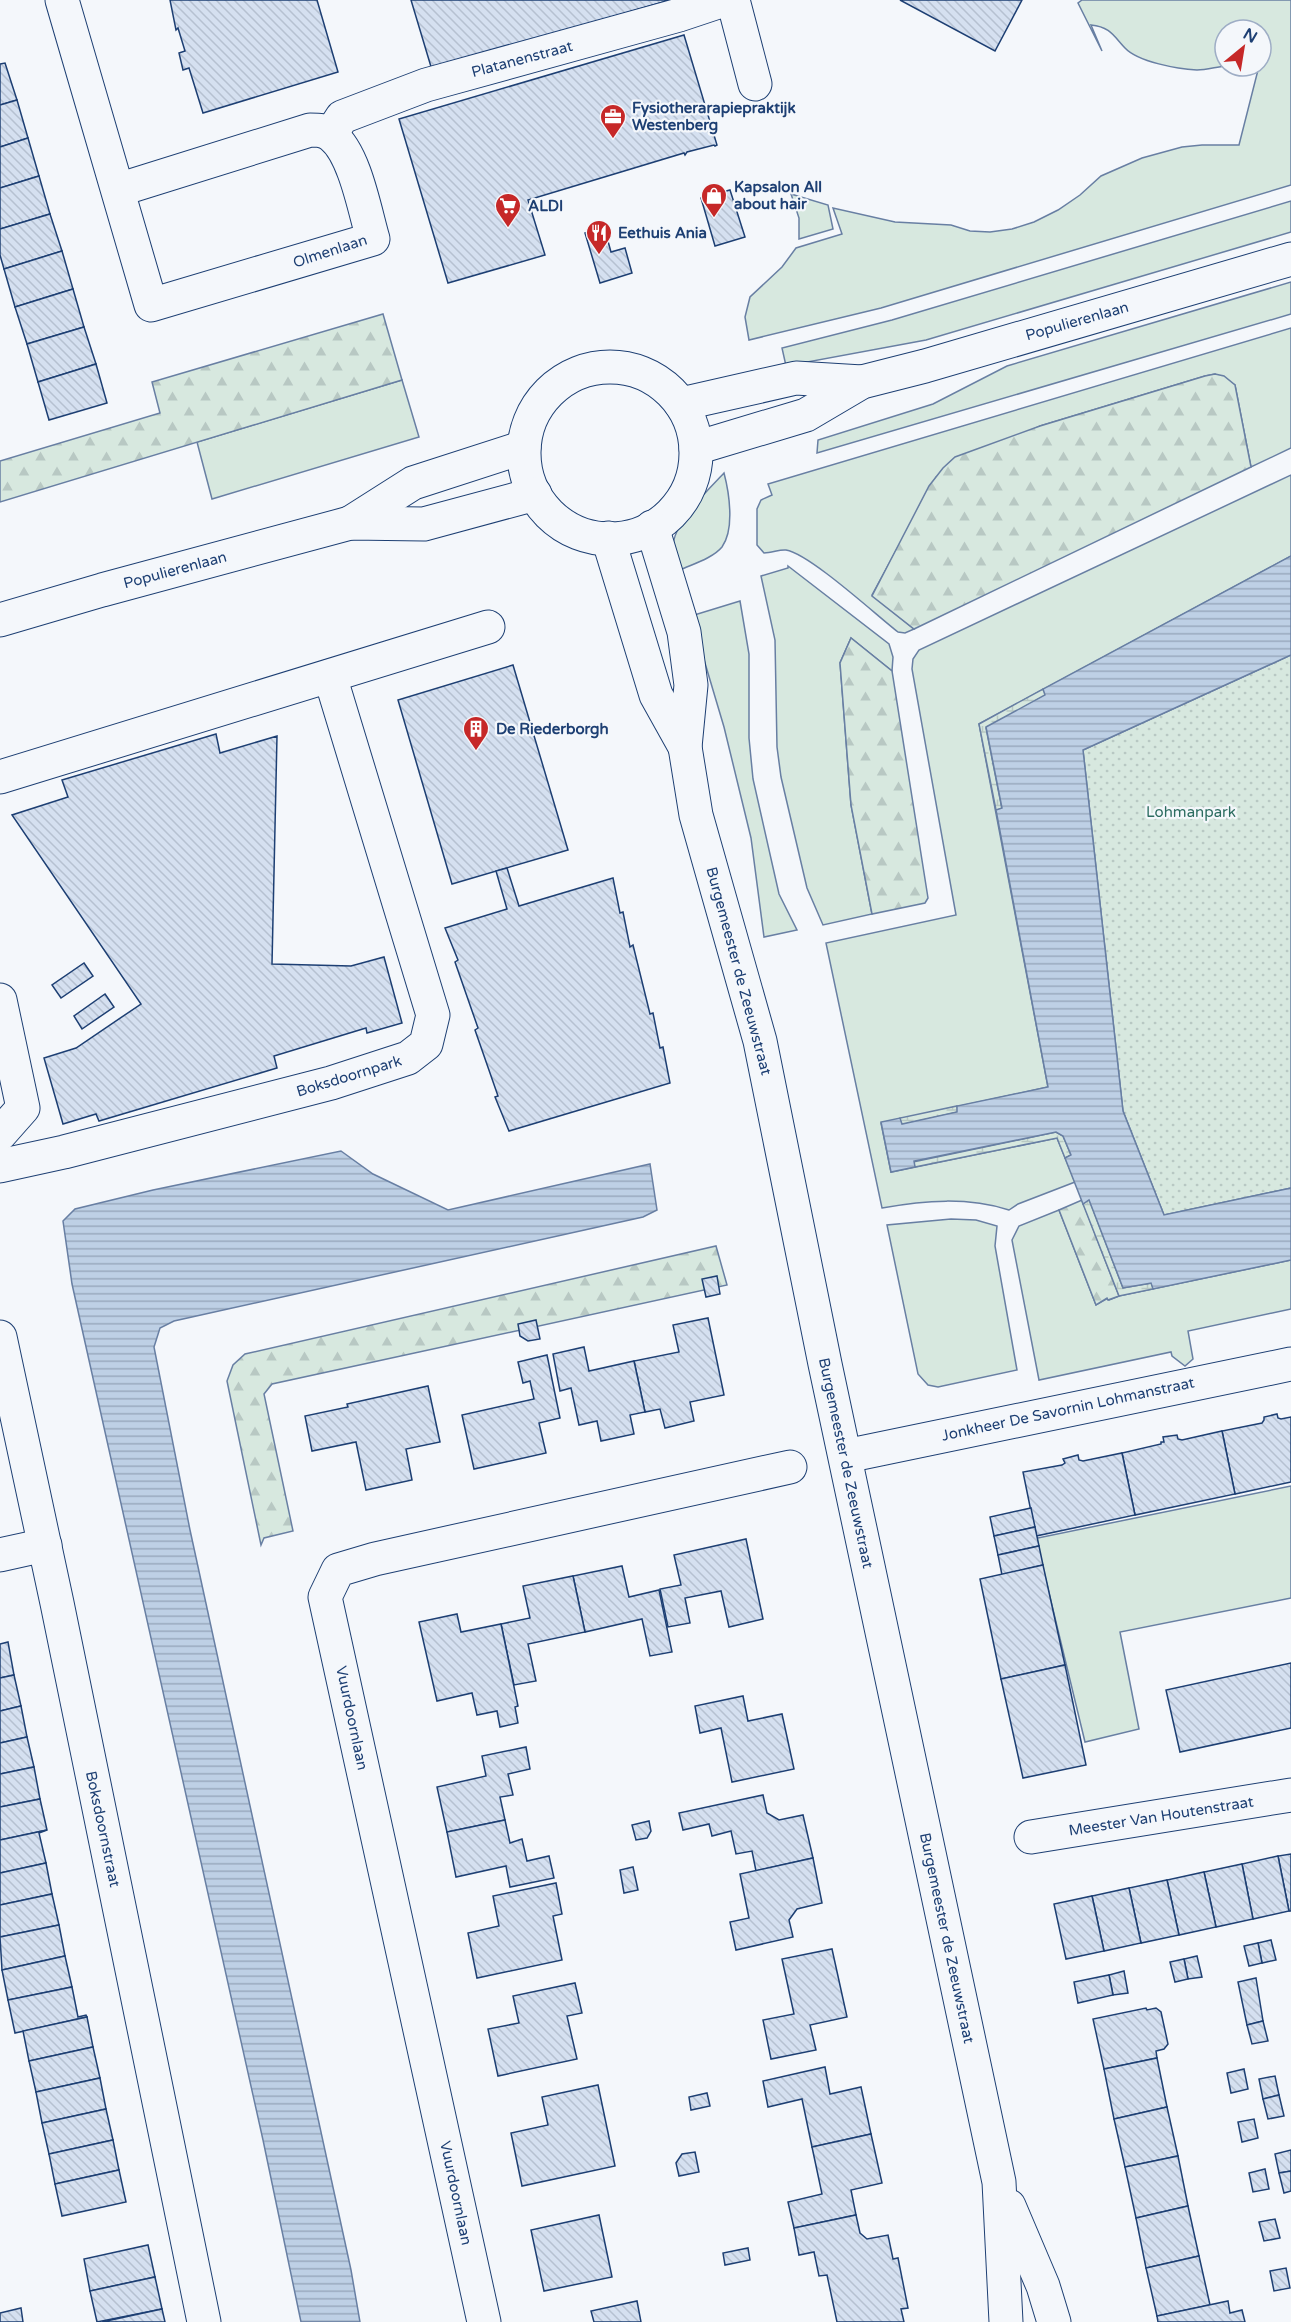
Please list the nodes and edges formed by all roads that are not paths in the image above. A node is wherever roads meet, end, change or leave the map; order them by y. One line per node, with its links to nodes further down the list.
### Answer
1 (62, 0): 6 (street, Olmenlaan)
2 (724, 0): 5 (street, Platanenstraat)
3 (733, 0): 4 (street)
4 (755, 84)
5 (331, 134): 6 (street); 6 (street, Olmenlaan)
6 (118, 190)
7 (1291, 259): 8 (street, Populierenlaan)
8 (862, 382): 9 (street, Populierenlaan); 11 (street, Populierenlaan)
9 (681, 404): 10 (street); 11 (street)
10 (524, 447): 12 (street); 13 (street, Populierenlaan)
11 (696, 448): 14 (street)
12 (535, 494): 13 (street, Populierenlaan); 15 (street)
13 (350, 524): 16 (street, Populierenlaan)
14 (652, 527): 15 (street); 19 (street, Burgemeester de Zeeuwstraat)
15 (608, 538): 19 (street, Burgemeester de Zeeuwstraat)
16 (0, 620)
17 (488, 627): 18 (street)
18 (330, 676): 20 (street); 23 (street, Boksdoornpark)
19 (684, 747): 26 (street, Burgemeester de Zeeuwstraat)
20 (0, 777)
21 (0, 1000): 22 (street)
22 (0, 1134)
23 (0, 1166)
24 (0, 1337): 28 (street, Boksdoornstraat)
25 (1291, 1364): 26 (street, Jonkheer De Savornin Lohmanstraat)
26 (846, 1456): 32 (street, Burgemeester de Zeeuwstraat)
27 (790, 1467): 34 (street, Vuurdoornlaan)
28 (45, 1545): 29 (street); 33 (street, Boksdoornstraat)
29 (0, 1555)
30 (1291, 1795): 31 (street, Meester Van Houtenstraat)
31 (1031, 1837)
32 (999, 2182): 35 (street, Burgemeester de Zeeuwstraat); 36 (street, Burgemeester de Zeeuwstraat)
33 (204, 2322)
34 (484, 2322)
35 (1006, 2322)
36 (1054, 2322)

